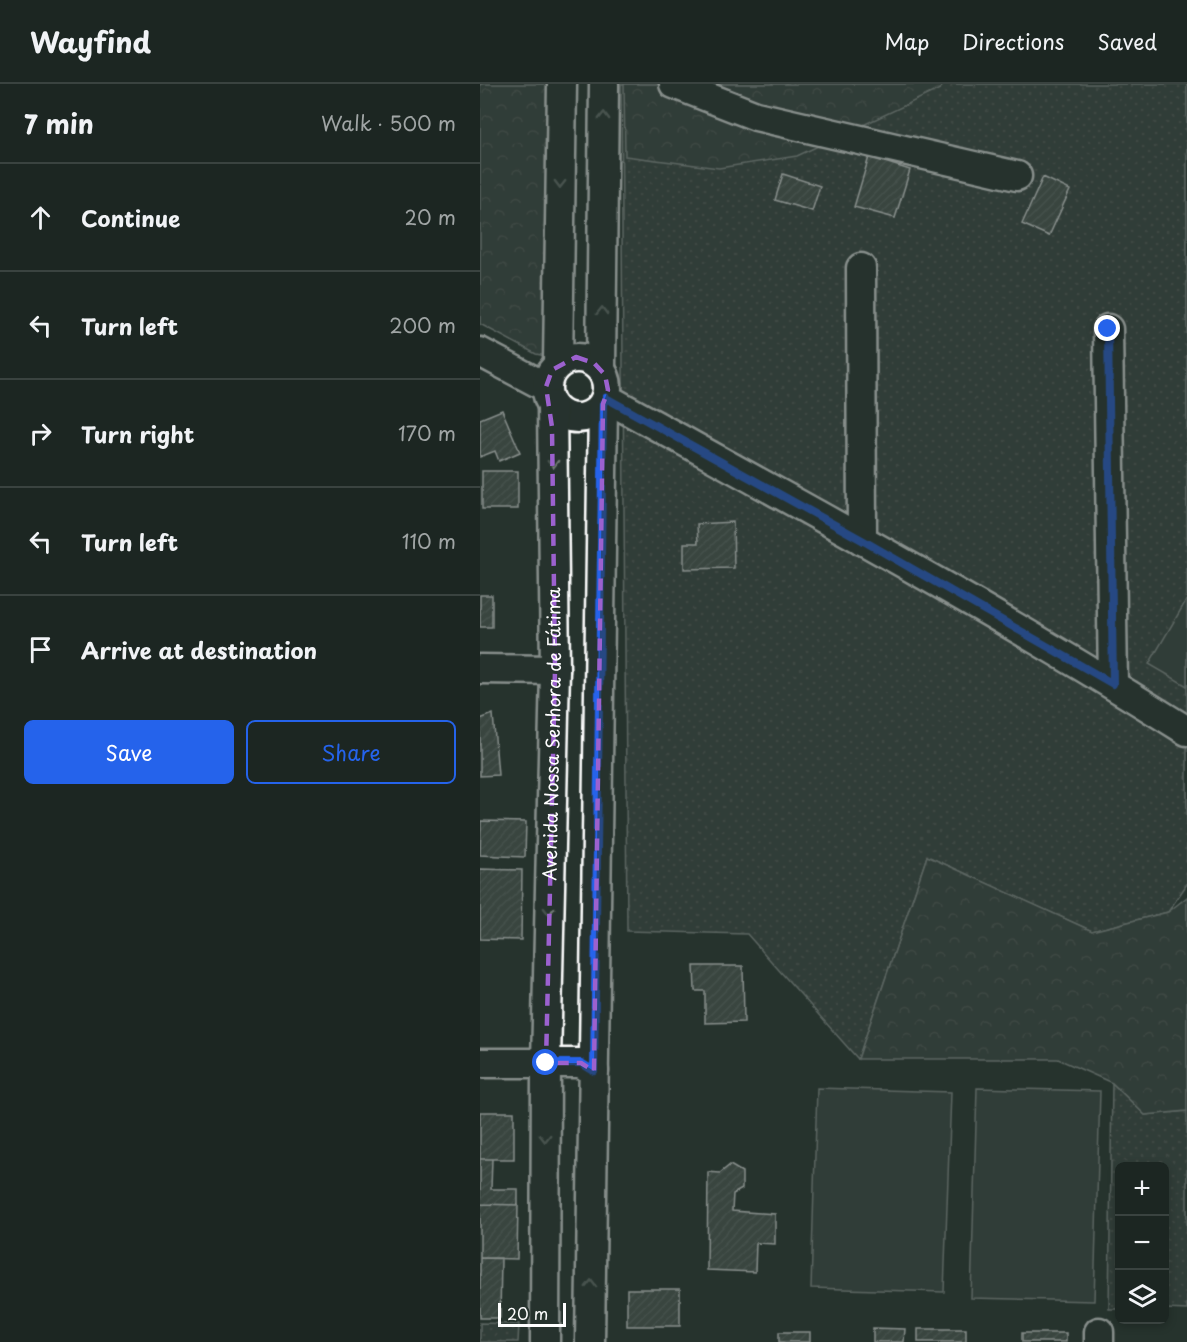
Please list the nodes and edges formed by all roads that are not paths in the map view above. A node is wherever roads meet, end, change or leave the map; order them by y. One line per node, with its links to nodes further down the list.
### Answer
1 (561, 84): 9 (street, Avenida Nossa Senhora de Fátima, one-way to 9)
2 (604, 84): 8 (street, one-way to 2)
3 (674, 84): 4 (street)
4 (1017, 176)
5 (861, 268): 11 (street)
6 (1108, 329): 14 (street)
7 (480, 352): 9 (street)
8 (601, 369): 9 (street); 10 (street)
9 (552, 385): 10 (street); 13 (street, Avenida Nossa Senhora de Fátima, one-way to 13)
10 (604, 401): 11 (street); 18 (street)
11 (862, 540): 14 (street)
12 (480, 669): 13 (street)
13 (555, 670): 17 (street, Avenida Nossa Senhora de Fátima, one-way to 17)
14 (1113, 684): 15 (street)
15 (1187, 731)
16 (480, 1063): 17 (street)
17 (546, 1071): 18 (street); 19 (street); 20 (street, Avenida Nossa Senhora de Fátima, one-way to 20)
18 (594, 1071): 21 (street, one-way to 18)
19 (480, 1080)
20 (545, 1342)
21 (591, 1342)

